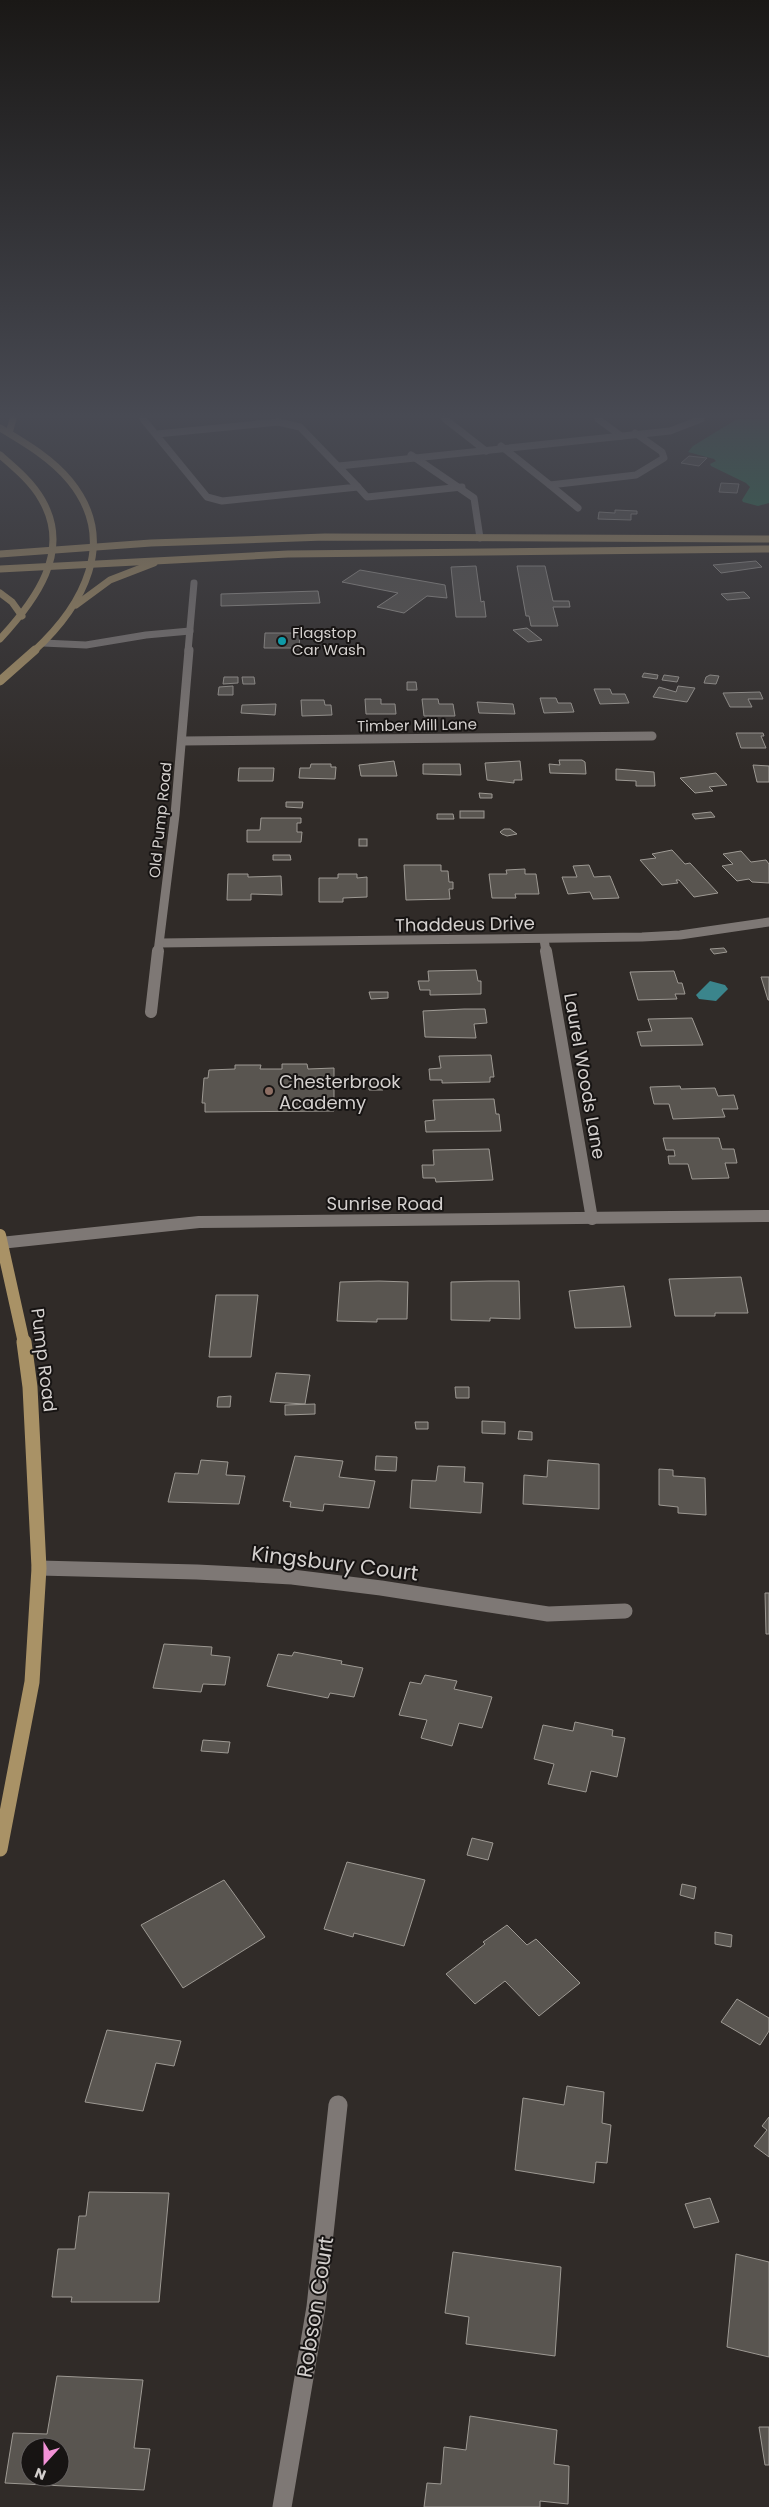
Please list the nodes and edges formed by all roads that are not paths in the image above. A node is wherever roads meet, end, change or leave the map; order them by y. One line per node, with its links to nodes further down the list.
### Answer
1 (54, 536): 7 (main road)
2 (94, 536): 5 (main road)
3 (480, 538): 4 (main road); 5 (main road)
4 (769, 539)
5 (94, 547): 7 (main road); 10 (main road)
6 (769, 549): 9 (main road)
7 (52, 550): 8 (main road); 11 (main road)
8 (0, 554)
9 (172, 557): 10 (main road); 15 (main road)
10 (93, 562): 11 (main road); 15 (main road)
11 (50, 565): 12 (main road); 16 (main road)
12 (0, 569)
13 (194, 583): 17 (street, Old Pump Road)
14 (0, 593): 16 (main road)
15 (72, 608): 19 (main road)
16 (22, 616): 18 (main road)
17 (190, 631): 19 (street); 22 (street, Old Pump Road)
18 (0, 639)
19 (43, 643): 20 (main road)
20 (0, 681)
21 (652, 736): 22 (street, Timber Mill Lane)
22 (182, 741): 25 (street, Old Pump Road)
23 (769, 922): 24 (street, Thaddeus Drive)
24 (544, 939): 25 (street, Thaddeus Drive); 28 (street, Laurel Woods Lane)
25 (160, 944): 26 (street, Old Pump Road)
26 (151, 1012)
27 (769, 1216): 28 (street, Sunrise Road)
28 (592, 1219): 29 (street, Sunrise Road)
29 (1, 1240): 30 (main road, Pump Road)
30 (38, 1568): 31 (street, Kingsbury Court); 32 (main road, Pump Road)
31 (625, 1611)
32 (0, 1849)
33 (338, 2105): 34 (street, Robson Court)
34 (282, 2507)

